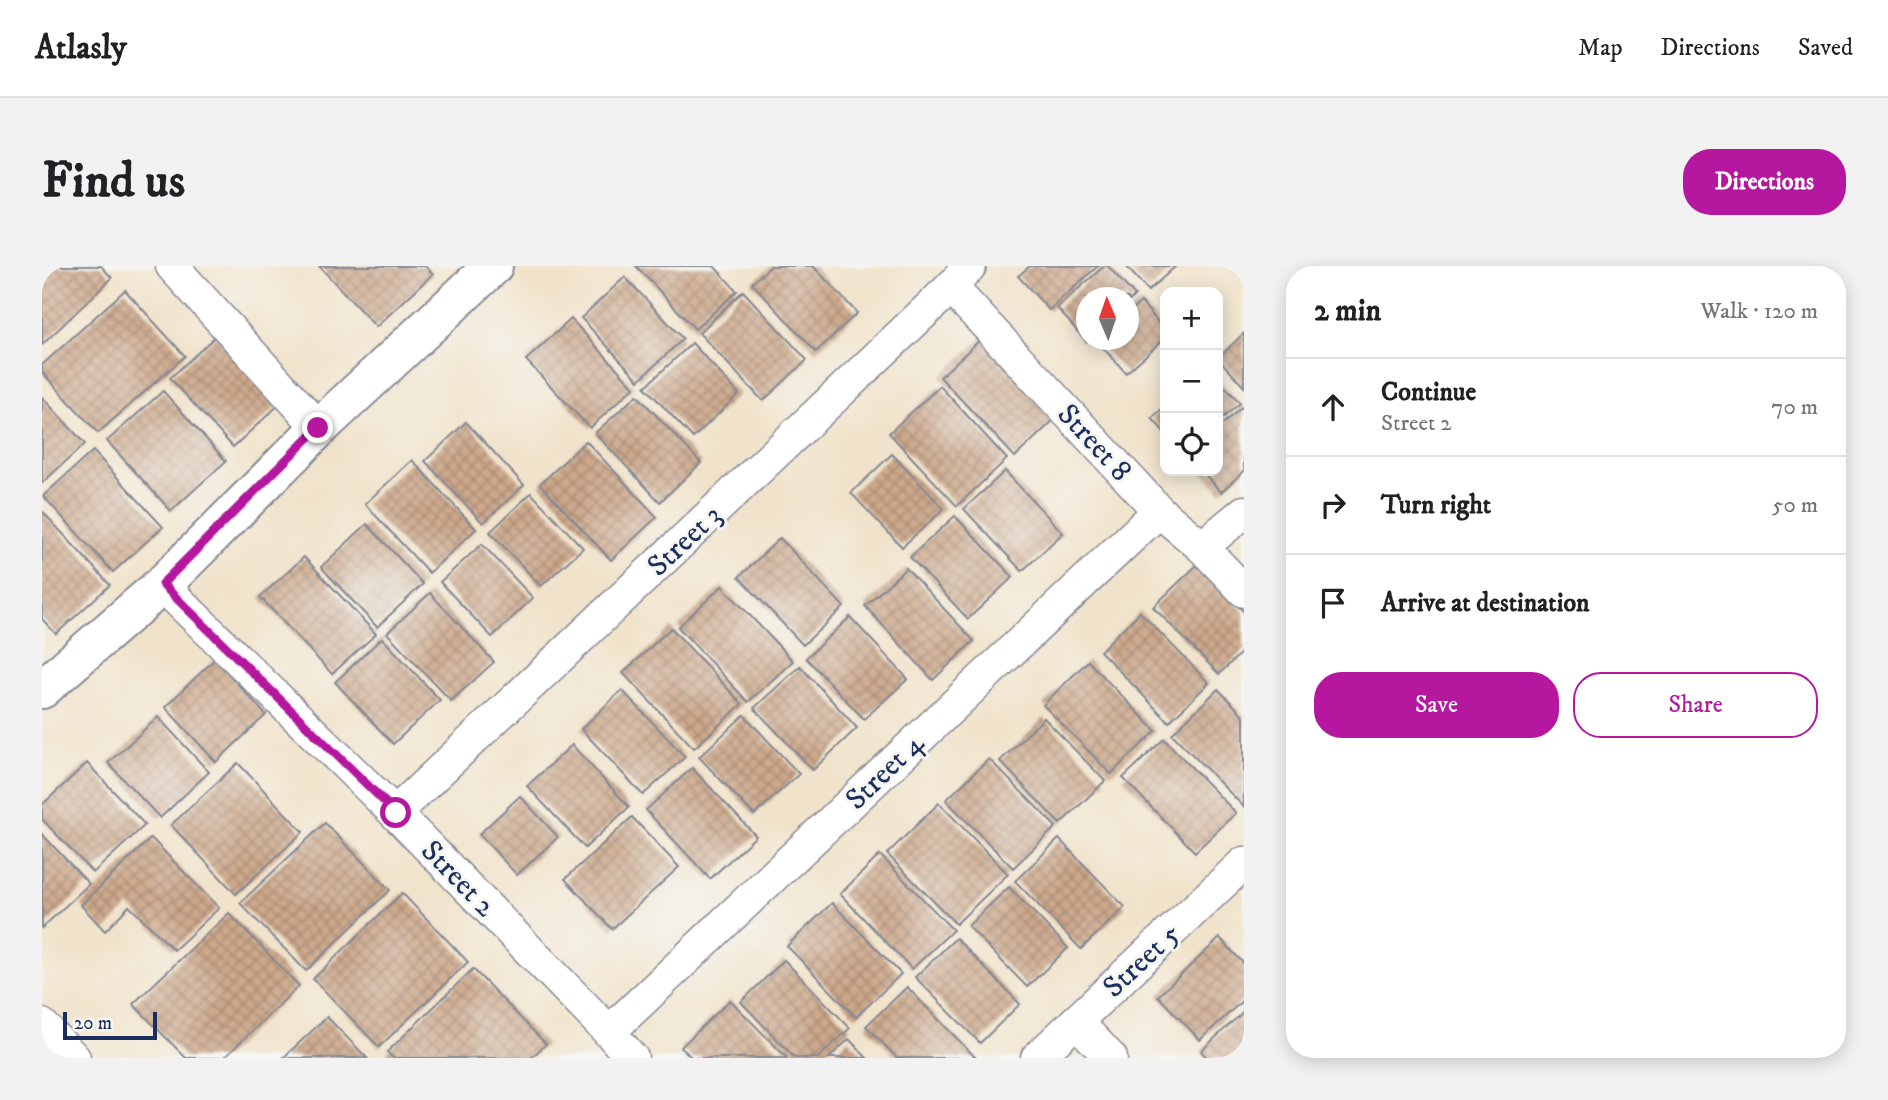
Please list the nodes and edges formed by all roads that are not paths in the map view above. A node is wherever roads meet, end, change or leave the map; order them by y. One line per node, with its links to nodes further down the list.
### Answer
1 (172, 266): 4 (street)
2 (493, 266): 4 (street)
3 (961, 277): 5 (street, Street 8); 11 (street, Street 3)
4 (318, 428): 8 (street)
5 (1159, 511): 7 (street, Street 8); 15 (street, Street 4)
6 (1244, 512): 7 (street)
7 (1202, 547): 9 (street, Street 8)
8 (162, 584): 10 (street); 11 (street, Street 2)
9 (1244, 591)
10 (42, 689)
11 (396, 813): 15 (street, Street 2)
12 (1244, 863): 13 (street, Street 5)
13 (1076, 1021): 18 (street, Street 5); 19 (street)
14 (42, 1025): 16 (street)
15 (609, 1032): 17 (street, Street 2)
16 (74, 1058)
17 (632, 1058)
18 (1037, 1058)
19 (1111, 1058)

